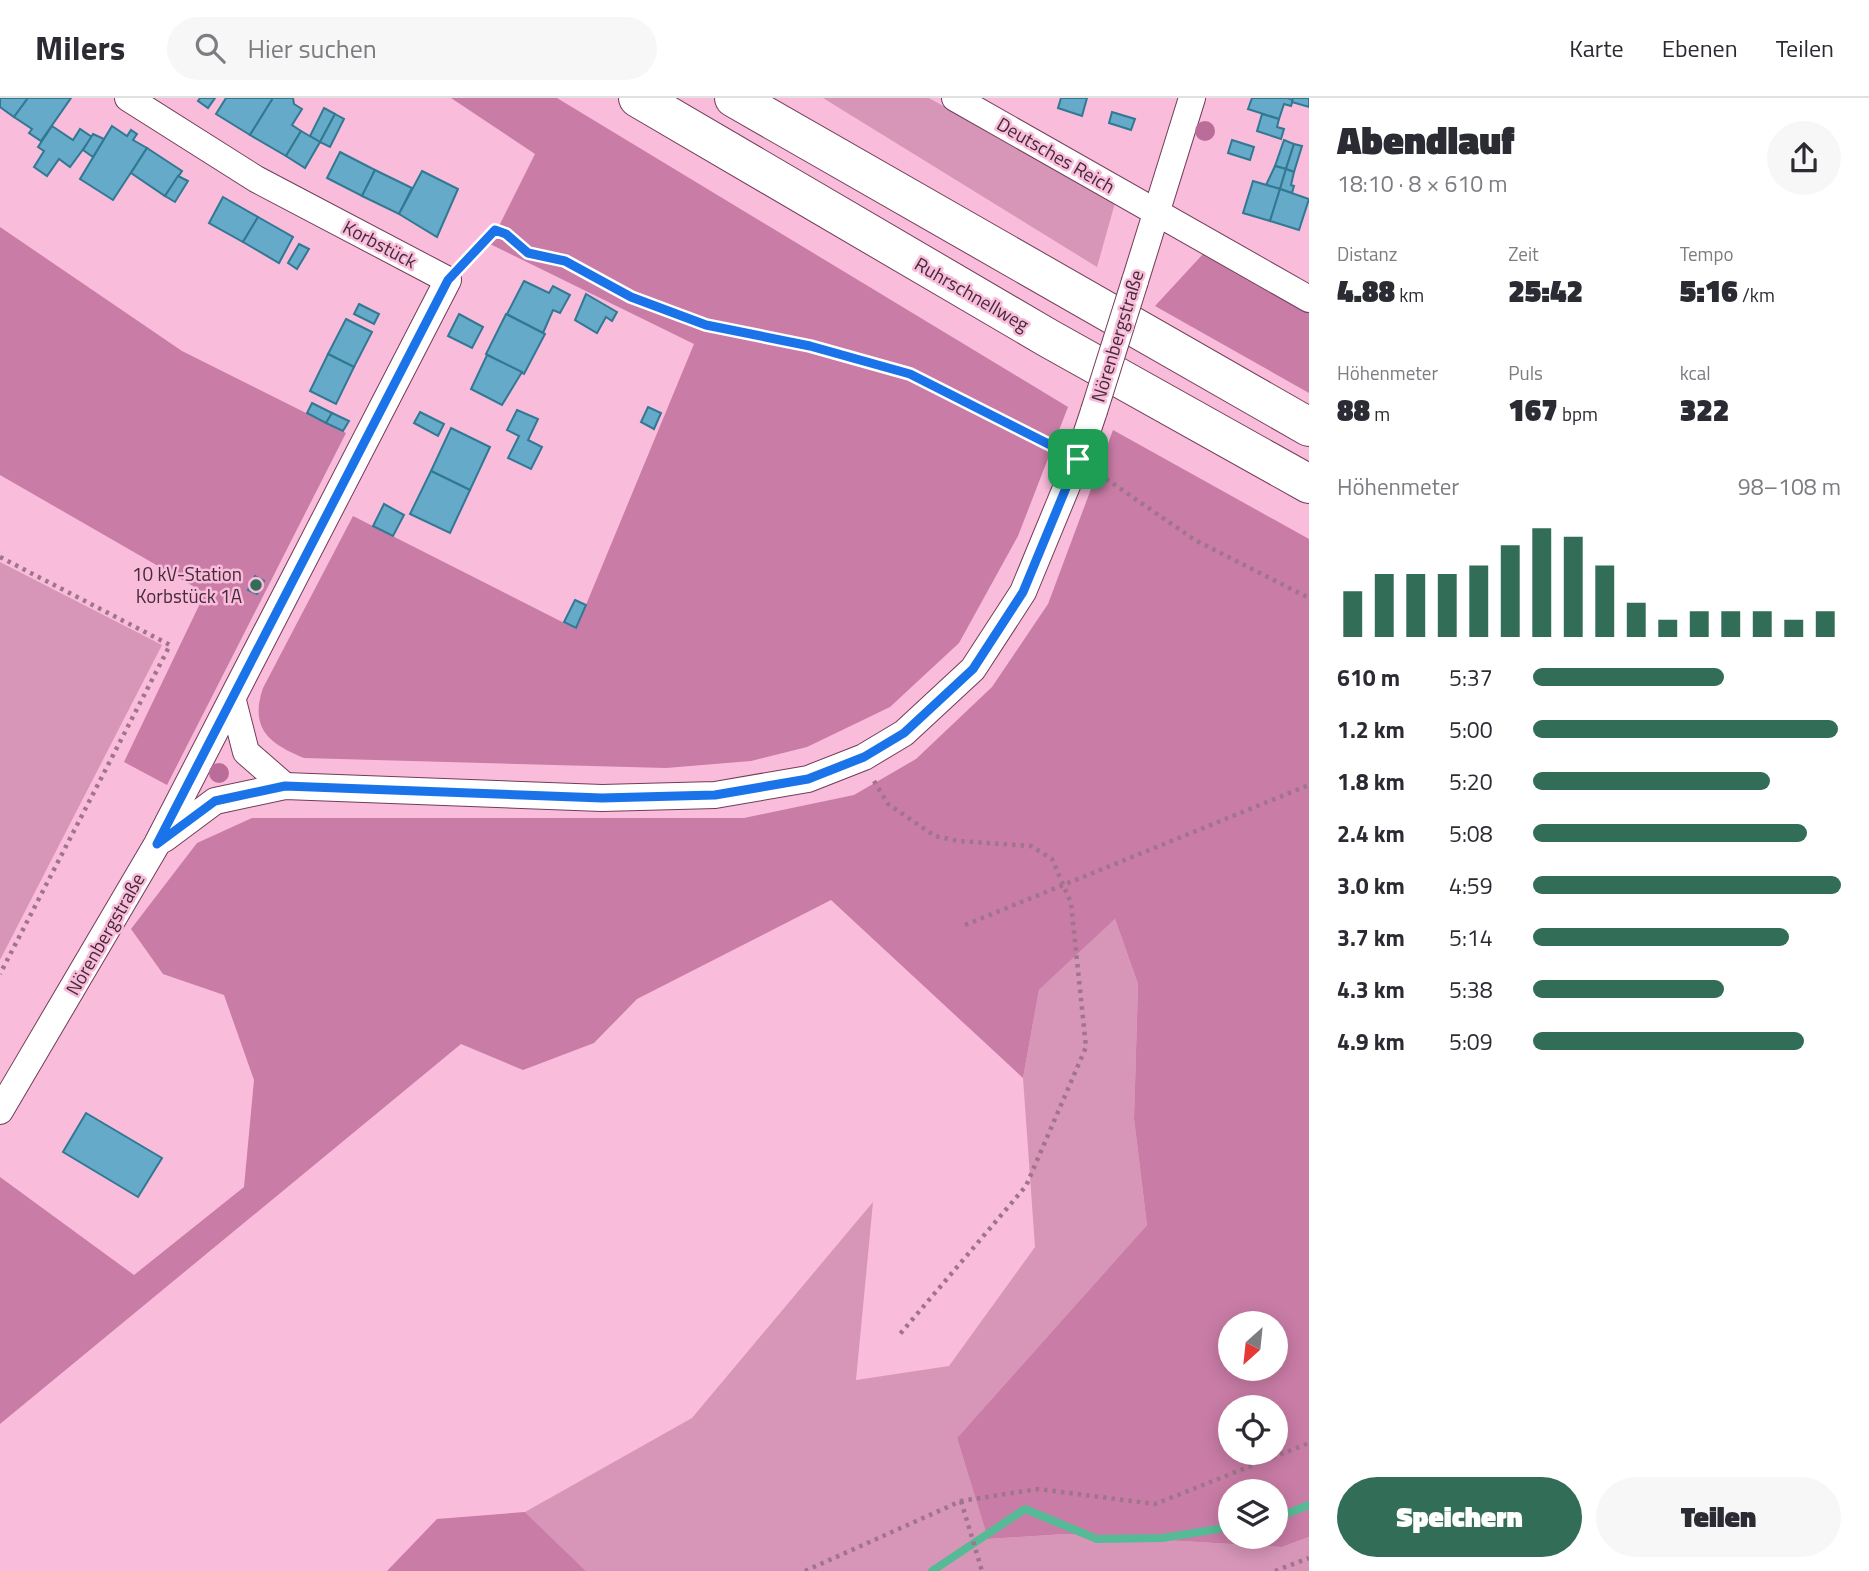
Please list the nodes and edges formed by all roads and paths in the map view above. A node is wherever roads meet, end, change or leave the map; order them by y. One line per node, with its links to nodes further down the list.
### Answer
1 (128, 98): 7 (street, Korbstück)
2 (638, 98): 11 (highway, Ruhrschnellweg)
3 (734, 98): 9 (highway)
4 (956, 98): 6 (street, Deutsches Reich)
5 (1192, 98): 6 (street, Nörenbergstraße)
6 (1156, 212): 8 (street, Deutsches Reich); 10 (street, Nörenbergstraße, bridge)
7 (448, 280): 10 (path); 14 (street)
8 (1309, 299)
9 (1309, 426)
10 (1078, 459): 13 (path); 15 (street, Nörenbergstraße)
11 (1309, 484)
12 (0, 557): 21 (path)
13 (1309, 598)
14 (233, 701): 17 (street); 18 (street)
15 (864, 757): 17 (street, Nörenbergstraße); 19 (path)
16 (1309, 785): 19 (path)
17 (285, 786): 18 (street, Nörenbergstraße)
18 (157, 844): 22 (street, Nörenbergstraße)
19 (1064, 883): 20 (path); 23 (path)
20 (965, 925)
21 (0, 974)
22 (0, 1111)
23 (900, 1334)
24 (1309, 1443): 25 (path)
25 (961, 1501): 27 (path); 28 (path)
26 (1309, 1558): 29 (path)
27 (805, 1571)
28 (982, 1571)
29 (1275, 1571)

